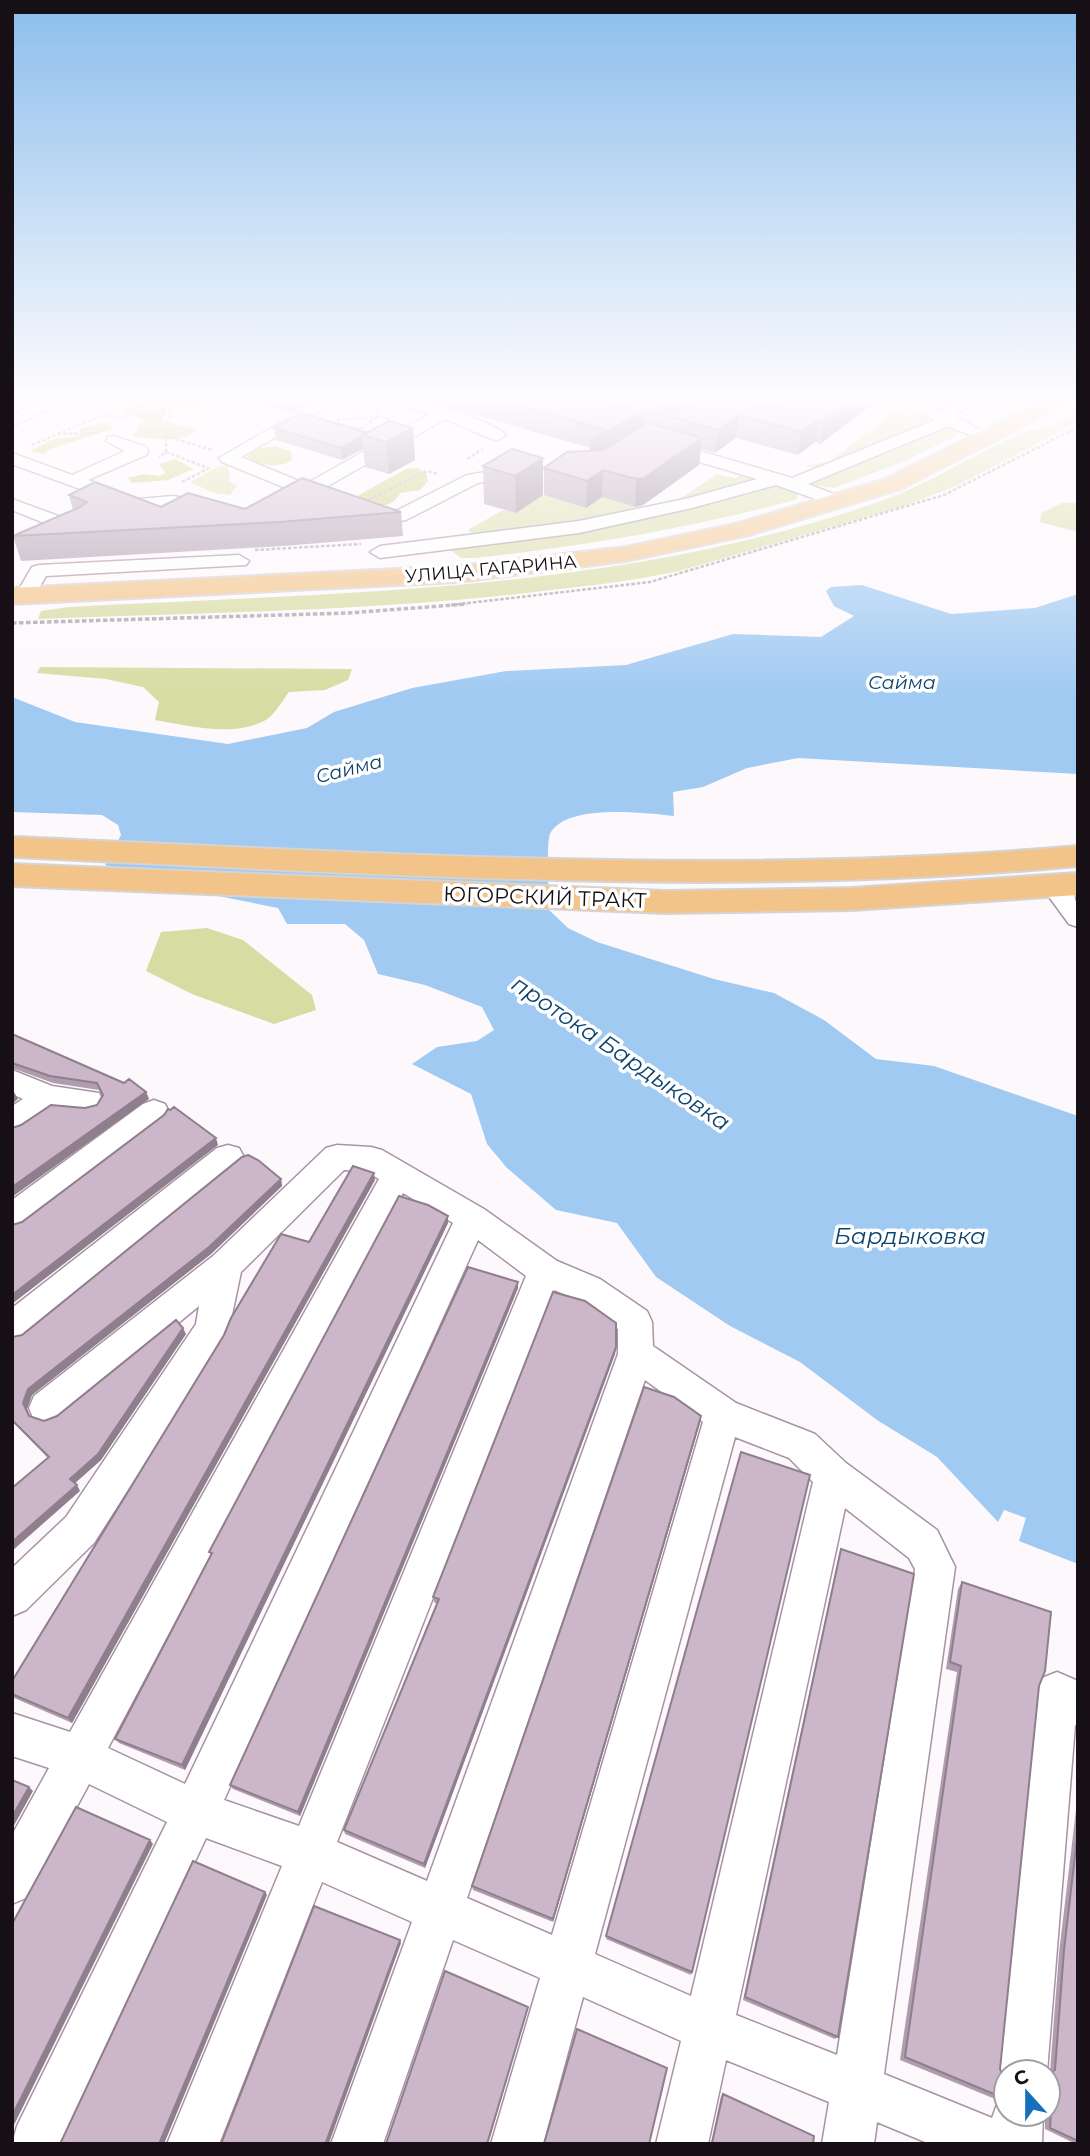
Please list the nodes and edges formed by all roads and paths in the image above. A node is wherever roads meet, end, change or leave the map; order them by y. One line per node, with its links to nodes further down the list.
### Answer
1 (117, 498): 13 (lane)
2 (297, 498): 12 (lane)
3 (325, 498): 11 (lane)
4 (372, 498): 11 (path)
5 (431, 498): 15 (lane)
6 (714, 498): 15 (lane)
7 (827, 498): 9 (lane)
8 (851, 498): 9 (main road, УЛИЦА ГАГАРИНА)
9 (838, 502): 18 (main road, УЛИЦА ГАГАРИНА)
10 (12, 504): 14 (lane)
11 (353, 507)
12 (273, 510)
13 (225, 512)
14 (76, 529)
15 (431, 545): 16 (lane); 18 (lane)
16 (380, 552)
17 (239, 561): 19 (lane)
18 (457, 574): 19 (main road, УЛИЦА ГАГАРИНА)
19 (165, 578): 20 (main road, УЛИЦА ГАГАРИНА); 20 (lane)
20 (18, 596)
21 (15, 856): 24 (main road, ЮГОРСКИЙ ТРАКТ)
22 (1078, 856): 24 (main road, ЮГОРСКИЙ ТРАКТ)
23 (1066, 885): 24 (main road, ЮГОРСКИЙ ТРАКТ); 25 (lane)
24 (659, 887)
25 (1078, 918)
26 (12, 1081): 27 (lane)
27 (48, 1097): 28 (lane); 30 (lane)
28 (88, 1101)
29 (154, 1112): 33 (lane)
30 (12, 1122)
31 (228, 1157): 37 (lane)
32 (397, 1175): 34 (lane); 35 (lane); 45 (lane)
33 (12, 1218)
34 (472, 1218): 36 (lane); 46 (lane)
35 (225, 1266): 39 (lane); 42 (lane)
36 (545, 1271): 38 (lane); 47 (lane)
37 (12, 1328)
38 (636, 1354): 40 (lane); 49 (lane)
39 (47, 1408)
40 (723, 1415): 41 (lane); 50 (lane)
41 (832, 1476): 51 (lane); 53 (lane)
42 (12, 1596)
43 (1078, 1705): 52 (lane)
44 (12, 1734): 45 (lane)
45 (80, 1757): 46 (lane); 48 (lane)
46 (195, 1812): 47 (lane); 54 (lane)
47 (310, 1853): 49 (lane); 55 (lane)
48 (12, 1881)
49 (440, 1908): 50 (lane); 56 (lane)
50 (568, 1966): 51 (lane); 57 (lane)
51 (708, 2028): 53 (lane); 58 (lane)
52 (1023, 2058)
53 (857, 2089): 59 (lane); 60 (lane)
54 (35, 2144)
55 (193, 2144)
56 (357, 2144)
57 (517, 2144)
58 (682, 2144)
59 (848, 2144)
60 (993, 2144)

